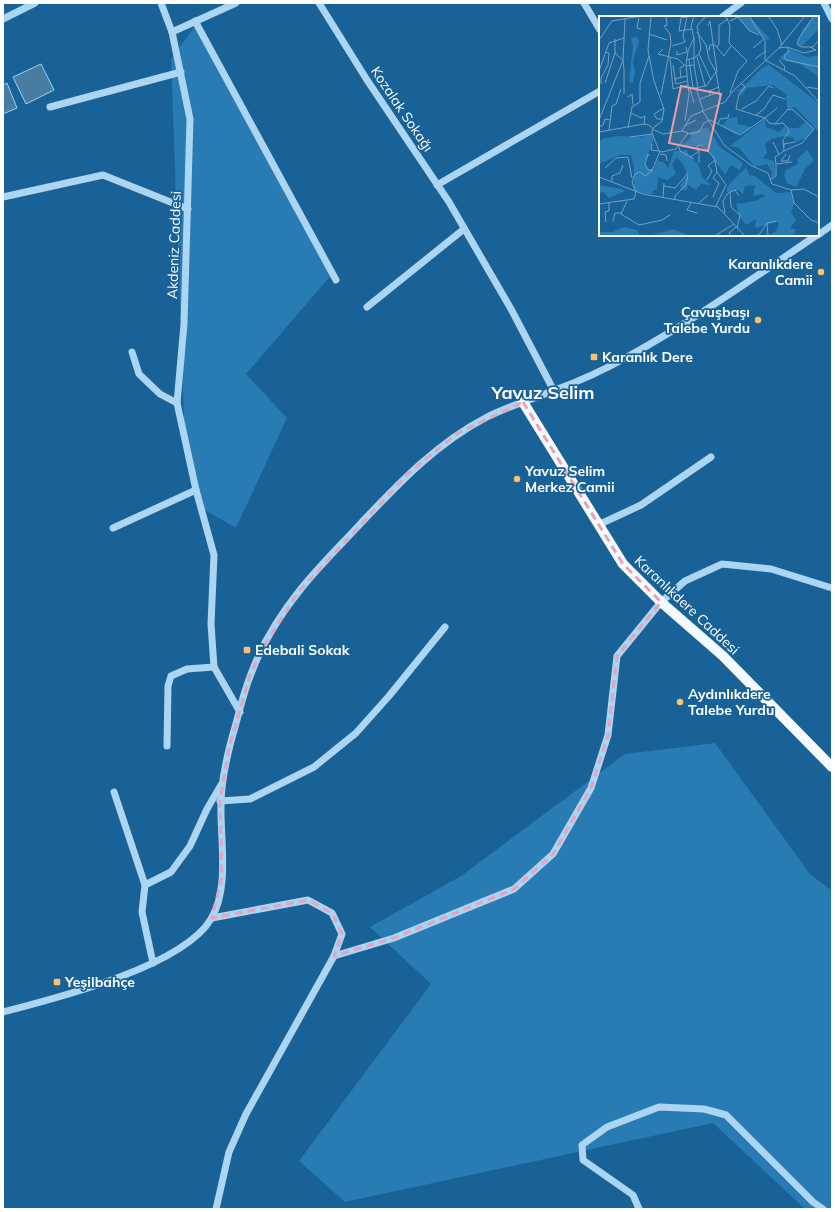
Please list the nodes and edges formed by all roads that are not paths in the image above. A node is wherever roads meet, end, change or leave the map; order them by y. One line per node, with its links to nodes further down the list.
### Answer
1 (35, 3): 10 (street)
2 (161, 3): 13 (street, Akdeniz Caddesi)
3 (236, 3): 11 (street)
4 (319, 3): 17 (street, Kozalak Sokağı)
5 (584, 3): 12 (street)
6 (741, 3): 8 (street)
7 (824, 3): 9 (street)
8 (723, 16)
9 (832, 19)
10 (3, 20)
11 (196, 21): 13 (street); 24 (street)
12 (599, 28)
13 (172, 32): 14 (street, Akdeniz Caddesi)
14 (180, 72): 16 (street); 19 (street, Akdeniz Caddesi)
15 (599, 92): 17 (street)
16 (50, 107)
17 (437, 184): 21 (street, Kozalak Sokağı)
18 (3, 197): 19 (street)
19 (188, 209): 29 (street, Akdeniz Caddesi)
20 (832, 225): 22 (street)
21 (464, 229): 25 (street); 27 (street, Kozalak Sokağı)
22 (819, 234)
23 (817, 236): 27 (street)
24 (336, 280)
25 (367, 307)
26 (132, 352): 29 (street)
27 (554, 391): 28 (street)
28 (523, 402): 32 (main road, Karanlıkdere Caddesi); 38 (street)
29 (177, 403): 31 (street, Akdeniz Caddesi)
30 (711, 457): 32 (street)
31 (196, 490): 33 (street); 37 (street, Akdeniz Caddesi)
32 (598, 525): 35 (main road, Karanlıkdere Caddesi)
33 (113, 528)
34 (832, 588): 35 (street)
35 (661, 602): 40 (main road, Karanlıkdere Caddesi); 46 (street)
36 (445, 627): 43 (street)
37 (214, 667): 38 (street); 39 (street)
38 (240, 712): 41 (street)
39 (167, 746)
40 (832, 767)
41 (224, 781): 43 (street); 44 (street)
42 (114, 792): 44 (street)
43 (220, 801): 45 (street)
44 (145, 885): 47 (street)
45 (212, 918): 46 (street); 47 (street)
46 (334, 956): 49 (street)
47 (153, 963): 48 (street)
48 (3, 1012)
49 (216, 1209)
50 (638, 1209): 51 (street)
51 (823, 1209)

